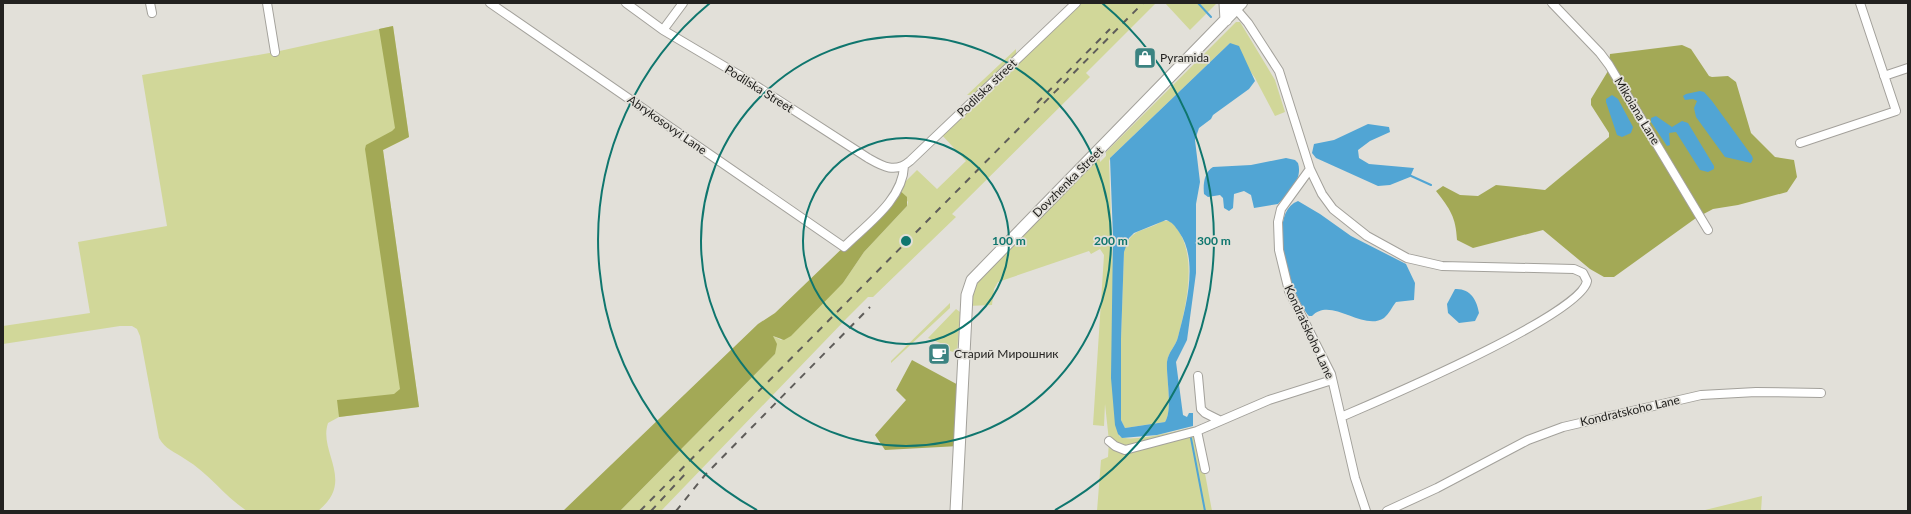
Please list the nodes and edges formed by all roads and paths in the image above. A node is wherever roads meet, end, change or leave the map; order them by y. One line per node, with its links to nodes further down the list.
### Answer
1 (150, 3): 11 (street)
2 (267, 3): 14 (street)
3 (490, 3): 18 (street, Abrykosovyi Lane)
4 (626, 3): 13 (street)
5 (683, 3): 13 (street)
6 (1076, 3): 18 (street, Podilska street)
7 (1225, 3): 12 (main road)
8 (1552, 3): 20 (street, Mikoiana Lane)
9 (1860, 3): 16 (street)
10 (1236, 5): 12 (main road, Dovzhenka Street); 19 (street)
11 (152, 13)
12 (1226, 20): 29 (main road, Dovzhenka Street)
13 (664, 30): 18 (street, Podilska street)
14 (275, 52)
15 (1908, 68): 16 (street)
16 (1884, 76): 17 (street)
17 (1800, 143)
18 (904, 166)
19 (1310, 169): 22 (street, Kondratskoho Lane); 24 (street)
20 (1708, 230)
21 (1198, 376): 25 (street)
22 (1332, 380): 24 (street, Kondratskoho Lane); 25 (street)
23 (1821, 393): 31 (street, Kondratskoho Lane)
24 (1341, 417): 30 (street, Kondratskoho Lane)
25 (1219, 420): 26 (street)
26 (1197, 431): 27 (street); 28 (street)
27 (1109, 441)
28 (1205, 469)
29 (956, 511)
30 (1366, 511)
31 (1386, 511)

